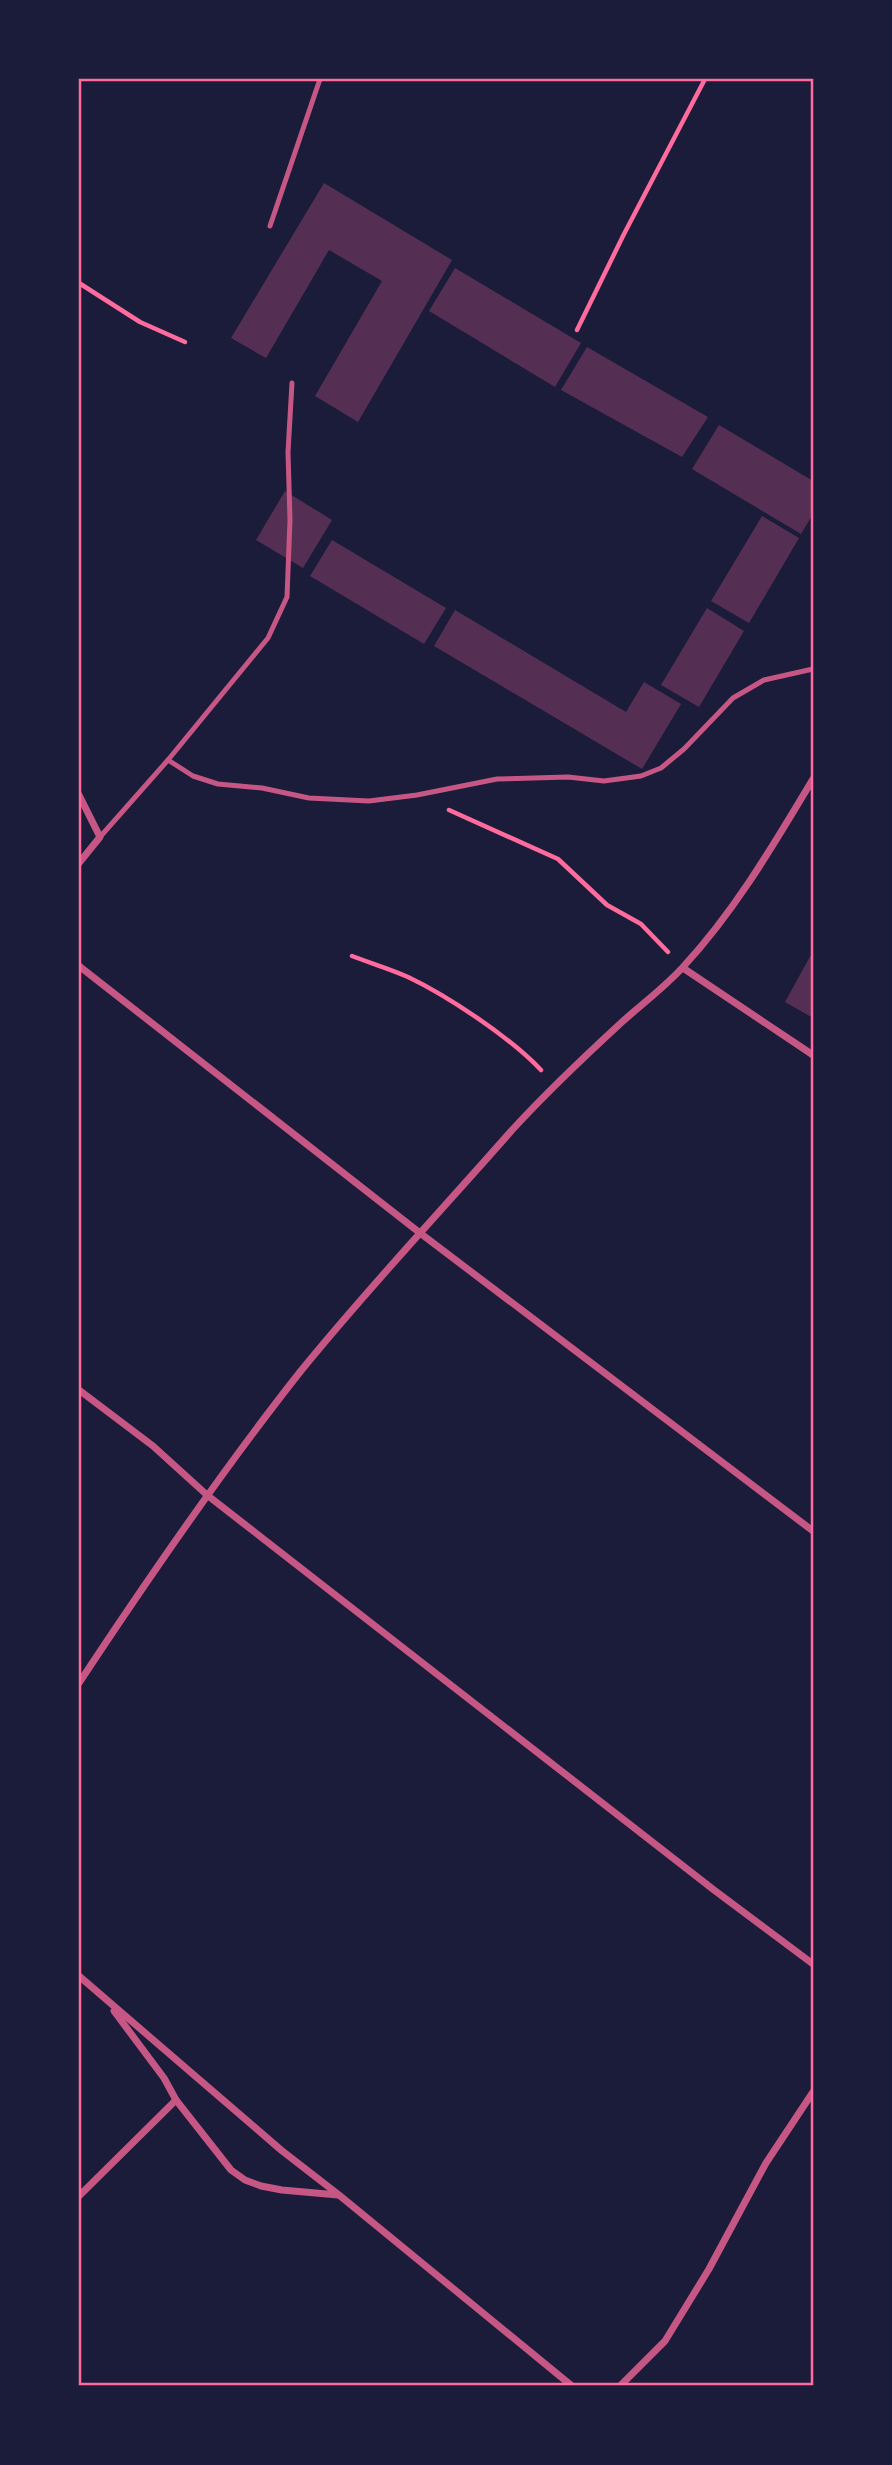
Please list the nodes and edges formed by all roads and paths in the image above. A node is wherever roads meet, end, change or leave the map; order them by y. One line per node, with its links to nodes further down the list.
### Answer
1 (320, 79): 3 (lane)
2 (705, 79): 5 (path)
3 (270, 226)
4 (79, 283): 6 (path)
5 (577, 330)
6 (185, 342)
7 (292, 383): 9 (lane)
8 (813, 669): 12 (lane)
9 (168, 760): 12 (lane); 13 (lane)
10 (813, 779): 17 (street)
11 (79, 795): 13 (street)
12 (416, 795): 17 (path)
13 (100, 837): 14 (street)
14 (79, 863)
15 (352, 956): 19 (path)
16 (79, 966): 20 (street)
17 (683, 968): 18 (street); 19 (street)
18 (813, 1055)
19 (555, 1086): 20 (street)
20 (421, 1233): 22 (street); 23 (street)
21 (79, 1390): 22 (street)
22 (207, 1495): 24 (street); 25 (street)
23 (813, 1531)
24 (79, 1683)
25 (813, 1964)
26 (79, 1976): 27 (street)
27 (106, 2000): 29 (street); 30 (street)
28 (813, 2092): 33 (street)
29 (176, 2100): 30 (street); 31 (street)
30 (339, 2195): 32 (street)
31 (79, 2196)
32 (572, 2386)
33 (620, 2386)

